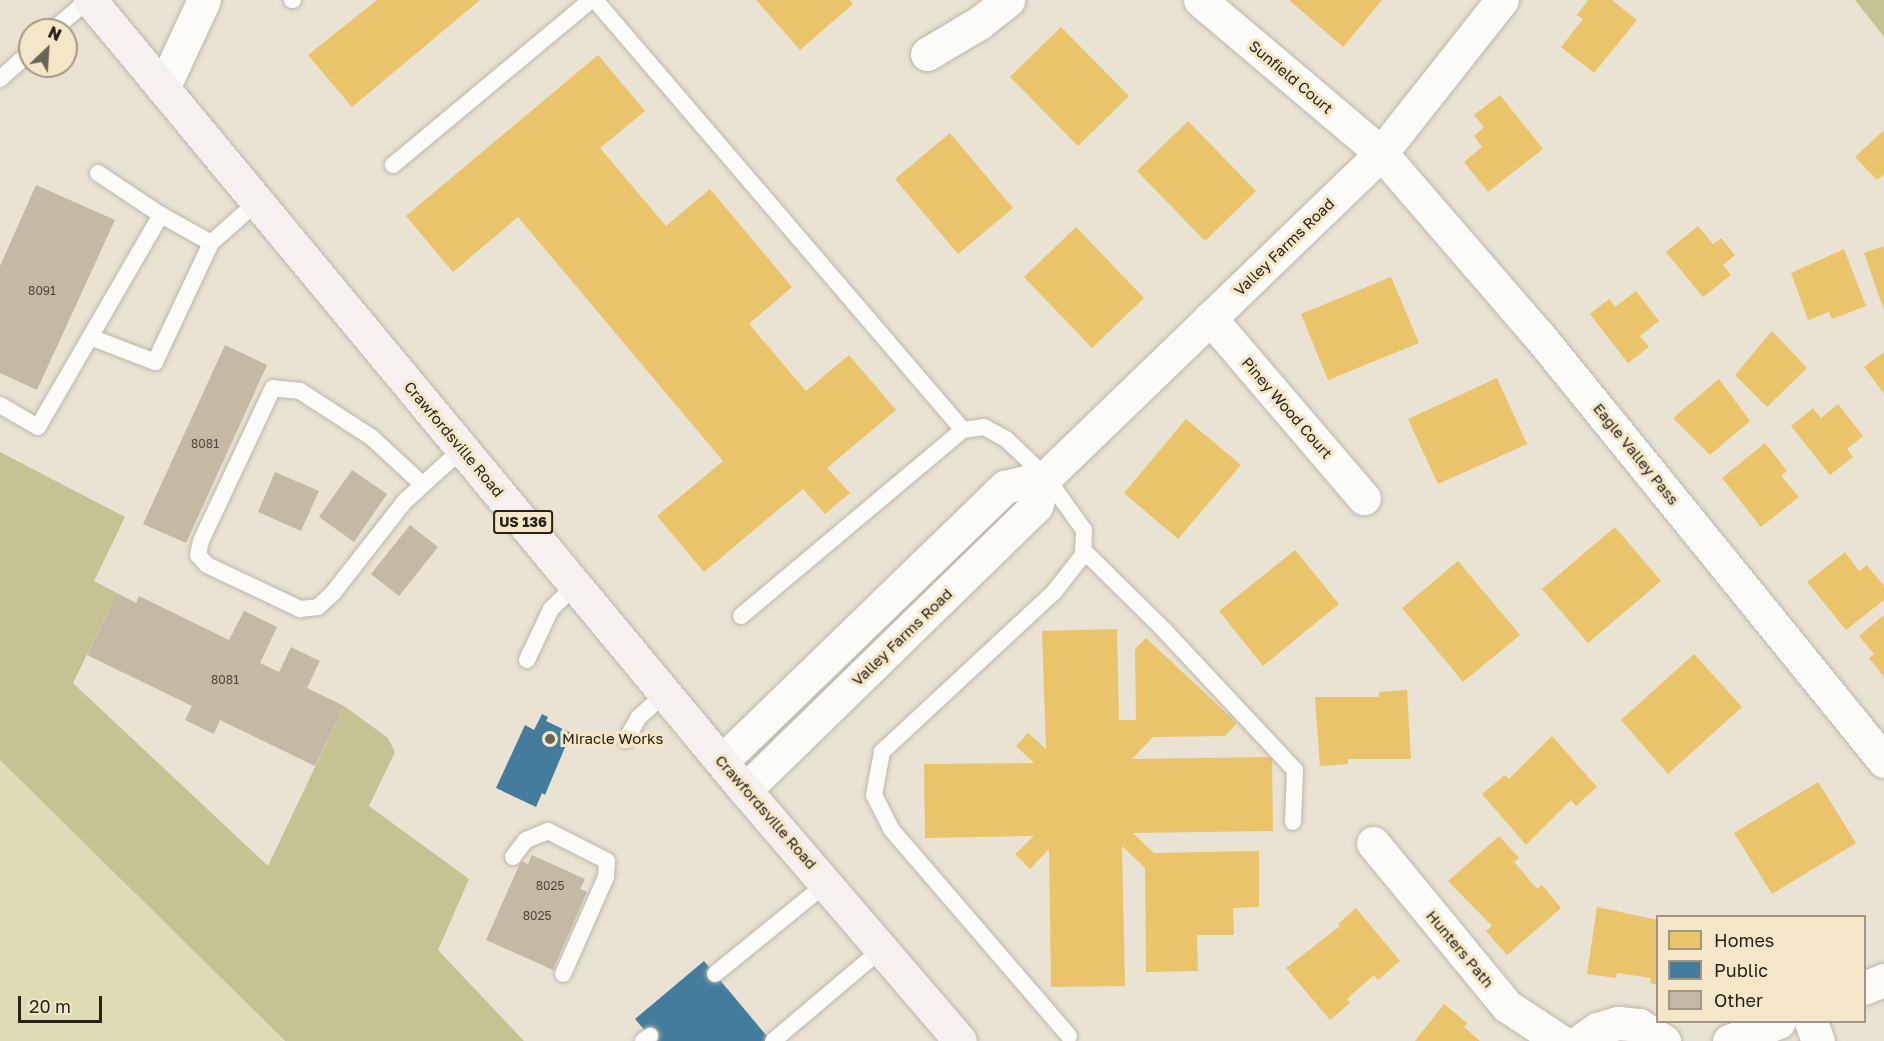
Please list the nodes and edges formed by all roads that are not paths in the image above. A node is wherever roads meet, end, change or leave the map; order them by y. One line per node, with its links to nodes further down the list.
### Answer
1 (89, 0): 7 (lane); 11 (main road, Crawfordsville Road / US 136)
2 (204, 0): 11 (street)
3 (593, 0): 13 (lane); 21 (lane)
4 (1008, 0): 8 (street)
5 (1200, 0): 12 (street, Sunfield Court)
6 (1502, 0): 12 (street, Valley Farms Road)
7 (67, 18)
8 (927, 54)
9 (18, 63): 10 (lane)
10 (0, 80)
11 (163, 88): 15 (main road, Crawfordsville Road / US 136)
12 (1381, 153): 18 (street, Valley Farms Road); 33 (street, Eagle Valley Pass)
13 (393, 165)
14 (98, 173): 16 (lane)
15 (257, 202): 17 (lane); 22 (main road, Crawfordsville Road / US 136)
16 (161, 215): 17 (lane); 19 (lane)
17 (211, 243): 19 (lane)
18 (1210, 318): 23 (street, Valley Farms Road); 25 (street, Piney Wood Court)
19 (90, 337): 20 (lane)
20 (0, 405)
21 (963, 430): 23 (lane); 28 (lane)
22 (462, 449): 24 (lane); 27 (main road, Crawfordsville Road / US 136)
23 (1046, 477): 26 (lane); 32 (street); 34 (street, Valley Farms Road)
24 (422, 484): 24 (lane)
25 (1364, 498)
26 (1083, 550): 35 (lane); 46 (lane)
27 (576, 585): 29 (lane); 30 (main road, Crawfordsville Road / US 136)
28 (741, 616)
29 (527, 660)
30 (666, 693): 31 (lane); 32 (main road, Crawfordsville Road / US 136)
31 (626, 740)
32 (722, 761): 34 (main road, Crawfordsville Road / US 136)
33 (1884, 761)
34 (745, 790): 38 (main road, Crawfordsville Road / US 136)
35 (1293, 822)
36 (1373, 843): 49 (street, Hunters Path)
37 (513, 857): 40 (lane)
38 (827, 883): 39 (main road, Crawfordsville Road / US 136); 41 (lane)
39 (882, 949): 47 (lane); 48 (main road, Crawfordsville Road / US 136)
40 (563, 974)
41 (715, 974)
42 (1884, 980): 43 (street)
43 (1866, 987)
44 (1776, 1023): 52 (street)
45 (1811, 1023): 53 (street)
46 (1069, 1036)
47 (773, 1041)
48 (960, 1041)
49 (1560, 1041)
50 (1580, 1041): 51 (street)
51 (1664, 1041)
52 (1729, 1041)
53 (1818, 1041)

